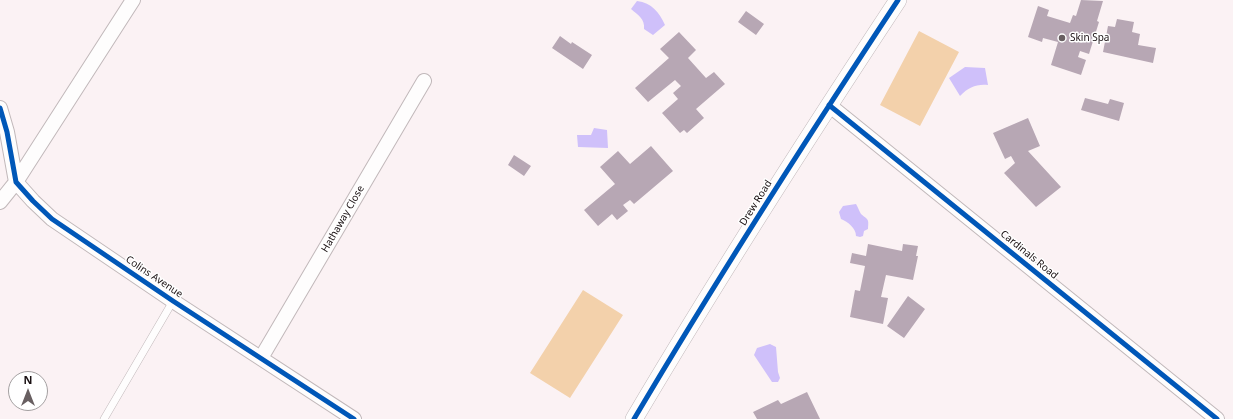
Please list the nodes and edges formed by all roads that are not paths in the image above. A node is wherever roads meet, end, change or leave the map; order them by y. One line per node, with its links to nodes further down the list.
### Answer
1 (133, 0): 6 (street)
2 (898, 0): 4 (street, Drew Road)
3 (424, 80): 9 (street, Hathaway Close)
4 (829, 105): 12 (street, Drew Road); 13 (street, Cardinals Road)
5 (0, 108): 6 (street)
6 (16, 182): 7 (street); 8 (street, Colins Avenue)
7 (0, 202)
8 (173, 301): 9 (street, Colins Avenue); 10 (lane)
9 (261, 358): 11 (street, Colins Avenue)
10 (104, 419)
11 (354, 419)
12 (634, 419)
13 (1217, 419)

